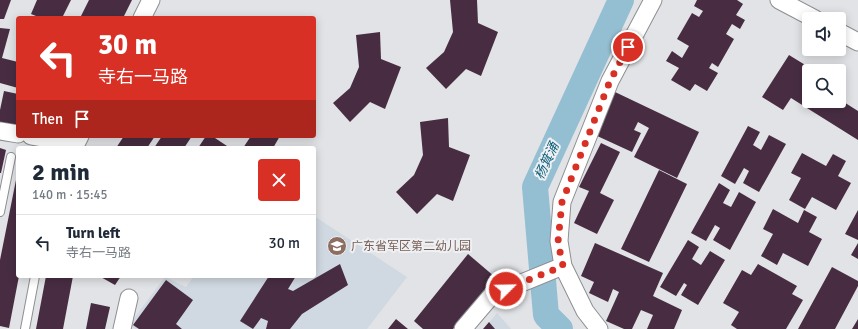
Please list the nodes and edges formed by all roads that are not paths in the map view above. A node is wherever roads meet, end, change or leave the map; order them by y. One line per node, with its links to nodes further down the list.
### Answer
1 (151, 0): 5 (street)
2 (653, 0): 14 (street)
3 (778, 0): 4 (street)
4 (802, 13)
5 (143, 16)
6 (846, 36): 7 (street)
7 (858, 42)
8 (0, 131): 9 (street)
9 (16, 134)
10 (42, 138): 11 (street)
11 (79, 138)
12 (11, 157): 13 (lane)
13 (0, 212)
14 (563, 266): 19 (street); 20 (street)
15 (35, 278): 17 (lane)
16 (129, 298): 18 (street)
17 (24, 329)
18 (122, 329)
19 (463, 329)
20 (599, 329)

